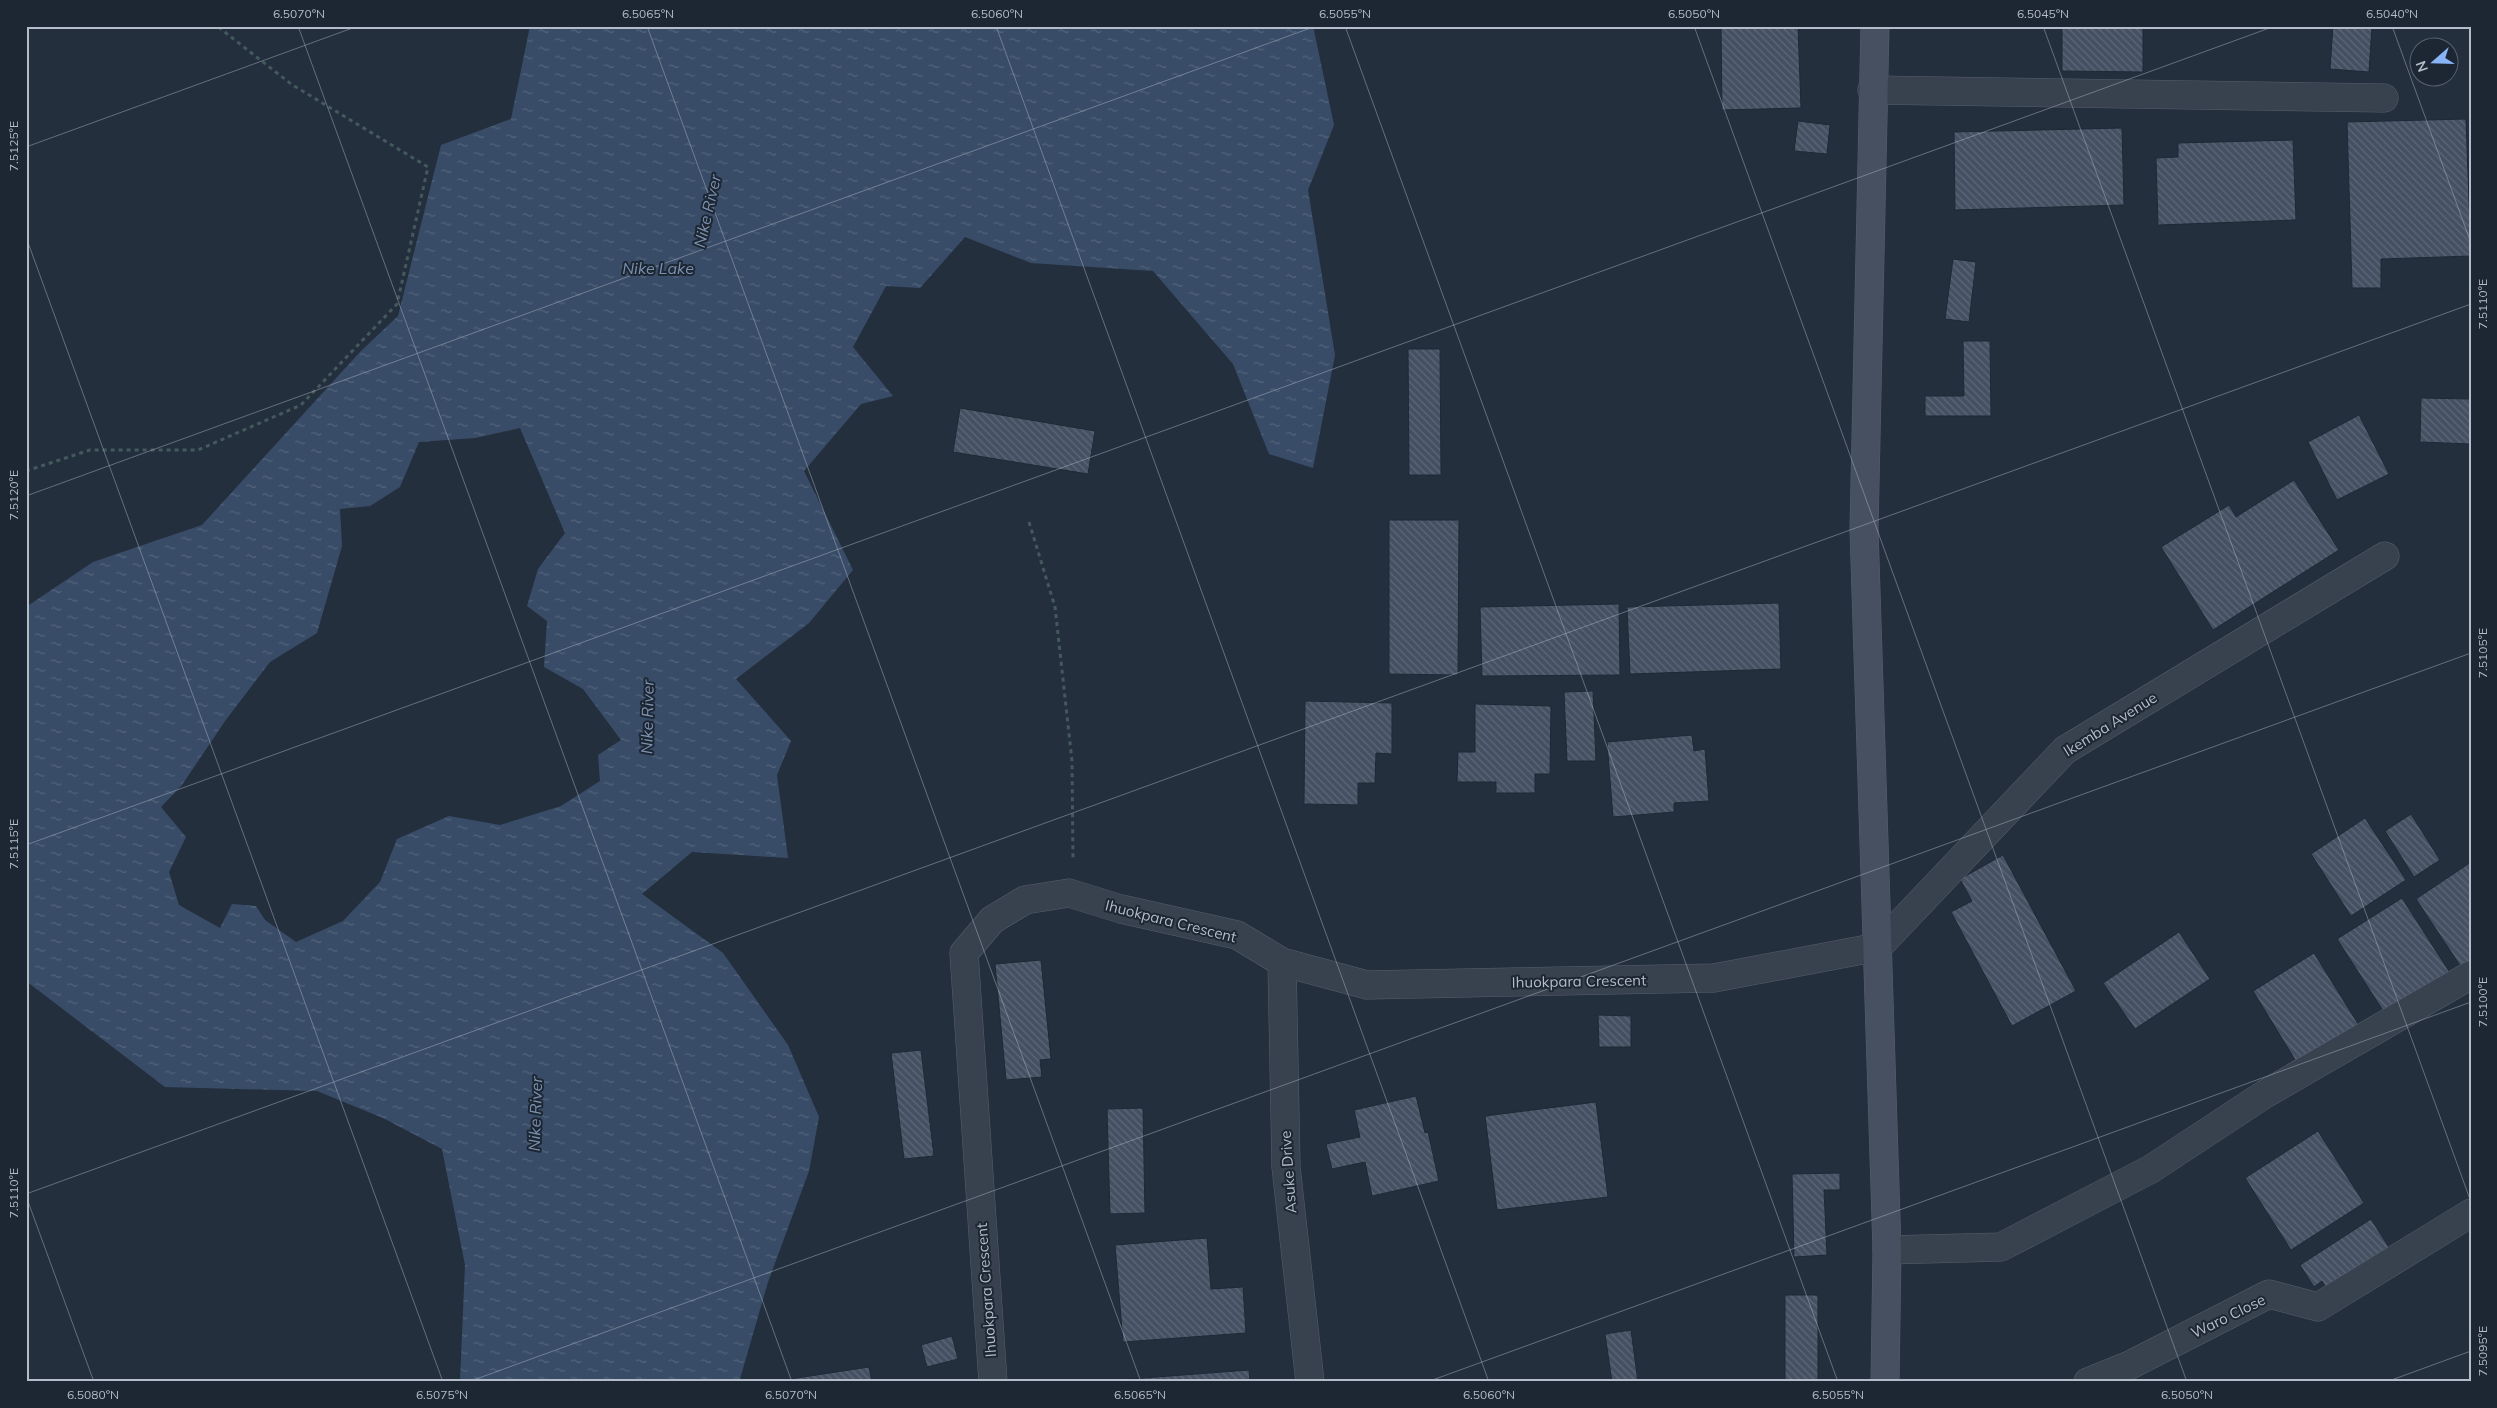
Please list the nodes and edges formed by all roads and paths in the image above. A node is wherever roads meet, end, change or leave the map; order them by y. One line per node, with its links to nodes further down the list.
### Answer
1 (217, 26): 5 (path)
2 (1875, 26): 3 (street)
3 (1872, 90): 4 (street); 9 (street)
4 (2384, 98)
5 (26, 471)
6 (1029, 522): 8 (path)
7 (2385, 556): 9 (street, Ikemba Avenue)
8 (1069, 892): 10 (street, Ihuokpara Crescent); 14 (street, Ihuokpara Crescent)
9 (1878, 947): 10 (street, Ihuokpara Crescent); 13 (street)
10 (1282, 962): 15 (street, Asuke Drive)
11 (2471, 975): 13 (street)
12 (2471, 1214): 17 (street, Waro Close)
13 (1887, 1250): 16 (street)
14 (992, 1382)
15 (1310, 1382)
16 (1884, 1382)
17 (2088, 1382)

